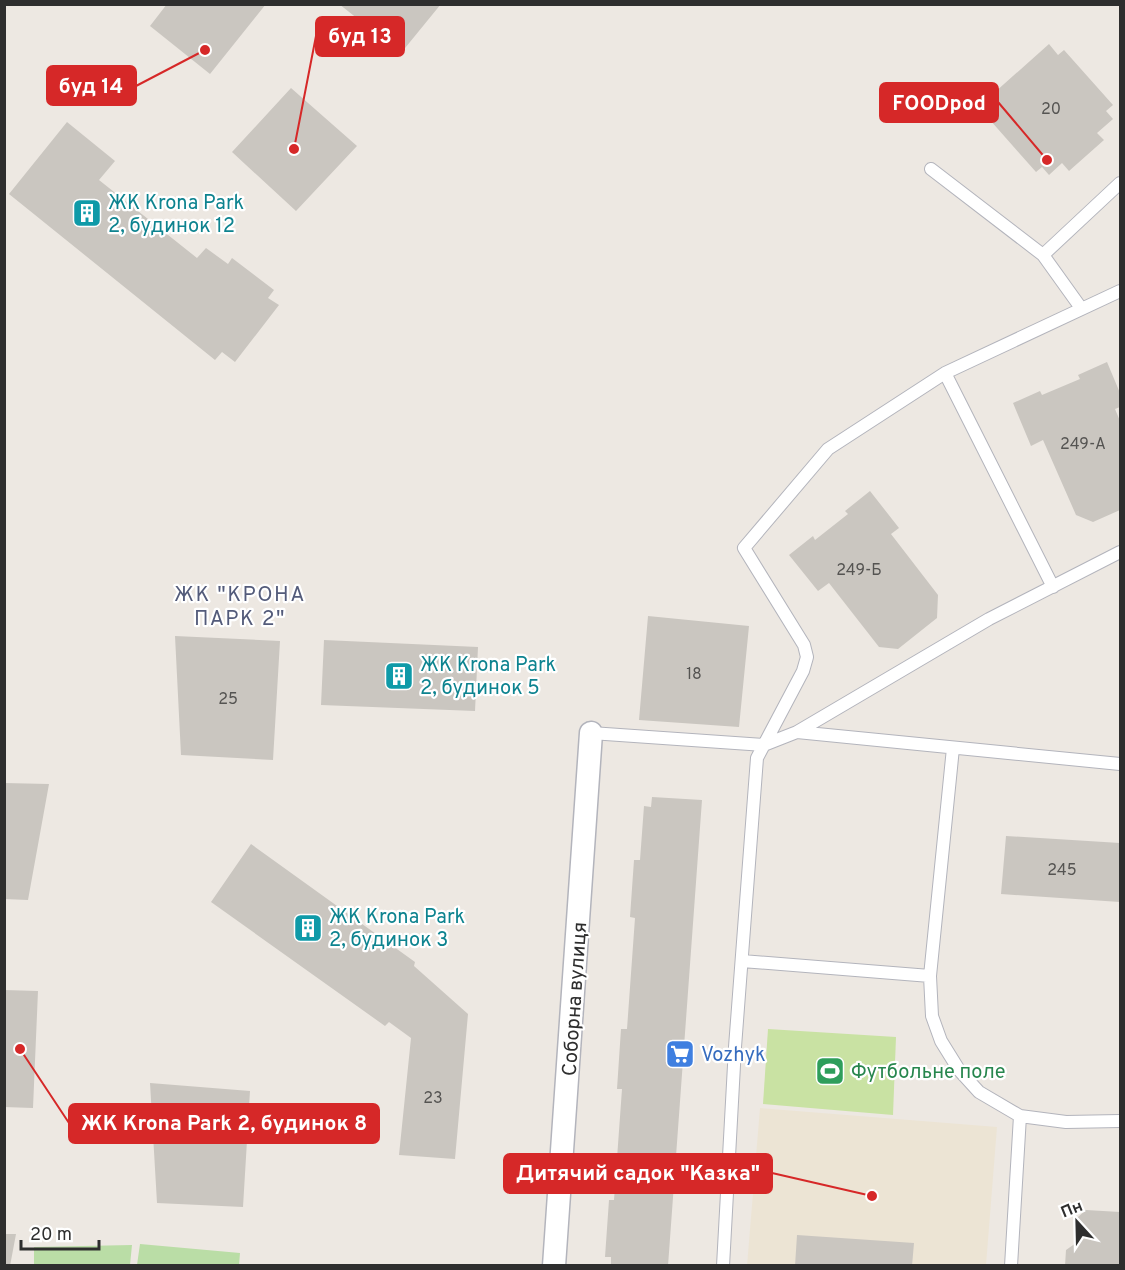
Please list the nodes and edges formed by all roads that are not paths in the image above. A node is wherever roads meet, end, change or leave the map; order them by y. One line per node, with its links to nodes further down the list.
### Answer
1 (931, 169): 3 (lane)
2 (1120, 183): 3 (lane)
3 (1043, 255): 5 (lane)
4 (1120, 291): 5 (lane)
5 (1081, 308): 6 (lane)
6 (945, 373): 8 (lane); 11 (lane)
7 (1120, 552): 8 (lane)
8 (1053, 587): 9 (lane)
9 (797, 732): 11 (lane); 12 (lane)
10 (591, 733): 11 (lane); 18 (street, Соборна вулиця)
11 (764, 745): 14 (lane)
12 (953, 748): 13 (lane); 15 (lane)
13 (1120, 764)
14 (742, 961): 15 (lane); 19 (lane)
15 (930, 976): 16 (lane)
16 (1020, 1116): 17 (lane); 20 (lane)
17 (1120, 1121)
18 (554, 1266)
19 (723, 1266)
20 (1011, 1266)

